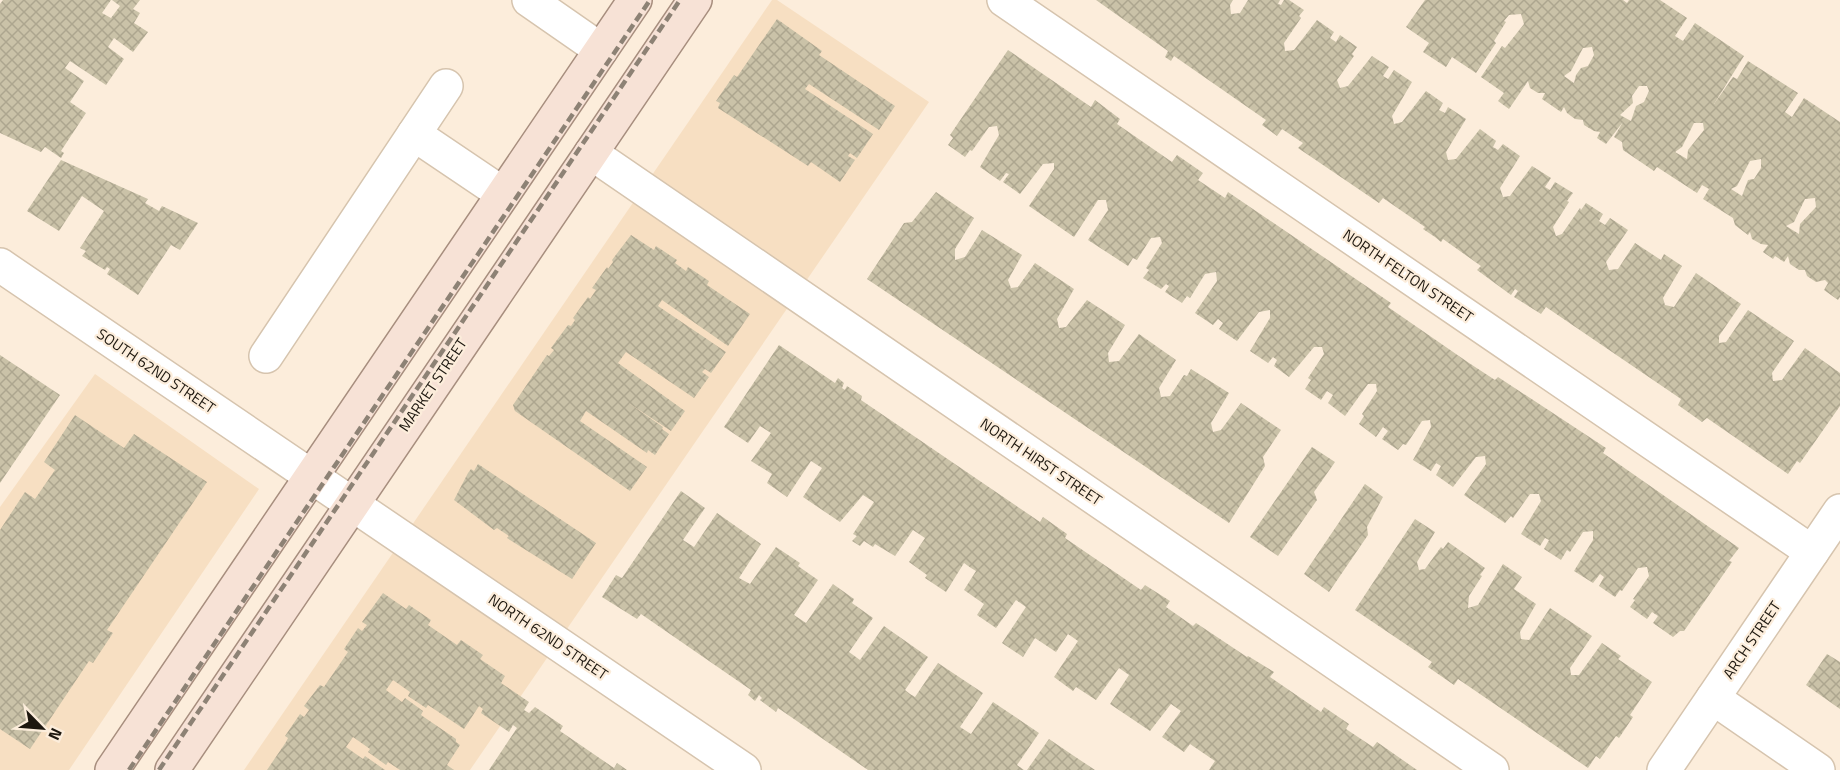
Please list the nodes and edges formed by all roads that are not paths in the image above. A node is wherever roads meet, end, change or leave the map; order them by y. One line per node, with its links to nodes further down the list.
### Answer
1 (529, 0): 5 (street)
2 (635, 0): 5 (main road)
3 (695, 0): 8 (main road, MARKET STREET)
4 (1004, 0): 15 (street, NORTH FELTON STREET)
5 (601, 50): 9 (main road)
6 (446, 86): 7 (street)
7 (414, 134): 9 (street); 11 (street)
8 (591, 153): 13 (main road, MARKET STREET); 20 (street, NORTH HIRST STREET)
9 (503, 194): 12 (main road)
10 (0, 265): 12 (street, SOUTH 62ND STREET)
11 (266, 356)
12 (311, 477): 13 (street, SOUTH 62ND STREET); 17 (main road)
13 (352, 504): 18 (main road, MARKET STREET); 19 (street, NORTH 62ND STREET)
14 (1840, 511): 15 (street, ARCH STREET)
15 (1812, 552): 16 (street, ARCH STREET)
16 (1713, 698): 21 (street, ARCH STREET); 22 (street)
17 (112, 770)
18 (172, 770)
19 (744, 770)
20 (1492, 770)
21 (1664, 770)
22 (1818, 770)

